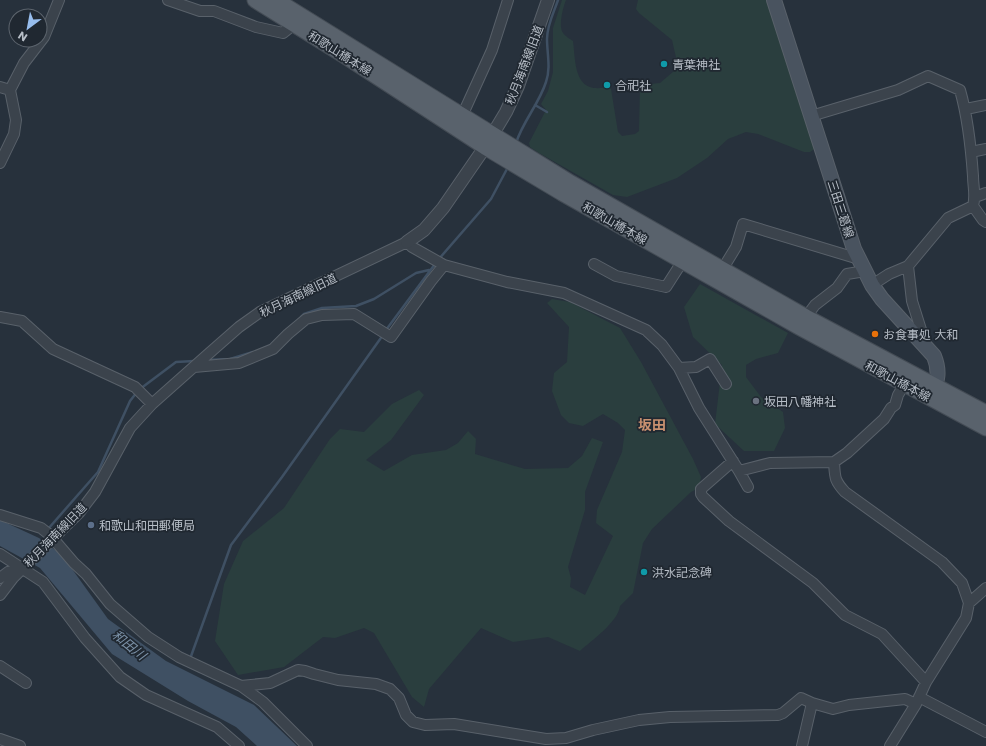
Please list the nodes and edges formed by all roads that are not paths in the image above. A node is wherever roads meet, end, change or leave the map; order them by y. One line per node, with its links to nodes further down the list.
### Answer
1 (59, 0): 10 (street)
2 (168, 0): 8 (street)
3 (255, 0): 8 (main road, 和歌山橋本線)
4 (276, 0): 8 (main road, 和歌山橋本線)
5 (508, 0): 13 (street)
6 (548, 0): 15 (street, 秋月海南線旧道)
7 (774, 0): 14 (main road, 三田三葛線)
8 (294, 18): 13 (main road, 和歌山橋本線); 15 (main road, 和歌山橋本線)
9 (0, 87): 10 (street)
10 (10, 90): 19 (street)
11 (986, 105): 12 (street)
12 (966, 109): 14 (street); 17 (street)
13 (462, 116): 15 (main road, 和歌山橋本線)
14 (811, 116): 27 (main road, 三田三葛線)
15 (489, 141): 18 (main road, 和歌山橋本線); 23 (street, 秋月海南線旧道)
16 (986, 149): 17 (street)
17 (971, 152): 21 (street)
18 (522, 161): 24 (main road, 和歌山橋本線); 29 (main road, 和歌山橋本線)
19 (0, 163)
20 (986, 193): 21 (street)
21 (974, 201): 22 (street); 28 (street)
22 (986, 222)
23 (407, 242): 25 (street); 34 (street, 秋月海南線旧道)
24 (682, 262): 26 (street); 36 (main road, 和歌山橋本線)
25 (443, 264): 34 (street); 35 (street)
26 (594, 264)
27 (862, 265): 29 (street); 30 (main road, 三田三葛線); 32 (street)
28 (908, 266): 30 (street); 33 (street)
29 (722, 270): 32 (main road, 和歌山橋本線)
30 (872, 285): 33 (main road, 三田三葛線)
31 (0, 317): 39 (street)
32 (806, 317): 36 (main road, 和歌山橋本線)
33 (921, 342): 38 (main road, 三田三葛線)
34 (194, 367): 39 (street, 秋月海南線旧道)
35 (679, 368): 37 (street); 42 (street)
36 (907, 379): 38 (main road, 和歌山橋本線); 43 (street)
37 (726, 384)
38 (933, 392): 40 (main road, 和歌山橋本線); 41 (main road, 和歌山橋本線)
39 (152, 404): 47 (street, 秋月海南線旧道)
40 (986, 413)
41 (986, 428)
42 (733, 461): 44 (street); 55 (street)
43 (834, 462): 44 (street); 53 (street)
44 (739, 471): 45 (street)
45 (748, 487)
46 (0, 515): 47 (street)
47 (53, 540): 49 (street, 秋月海南線旧道); 57 (street)
48 (0, 554): 49 (street)
49 (26, 567): 50 (street); 52 (street, 秋月海南線旧道); 63 (street)
50 (0, 578)
51 (986, 588): 53 (street)
52 (0, 595)
53 (969, 603): 55 (street)
54 (0, 666): 56 (street)
55 (926, 682): 58 (street)
56 (26, 683)
57 (240, 686): 59 (street); 64 (street)
58 (917, 700): 59 (street); 60 (street); 66 (street)
59 (812, 703): 65 (street)
60 (986, 732)
61 (0, 739): 62 (street)
62 (20, 746)
63 (239, 746)
64 (307, 746)
65 (802, 746)
66 (890, 746)

